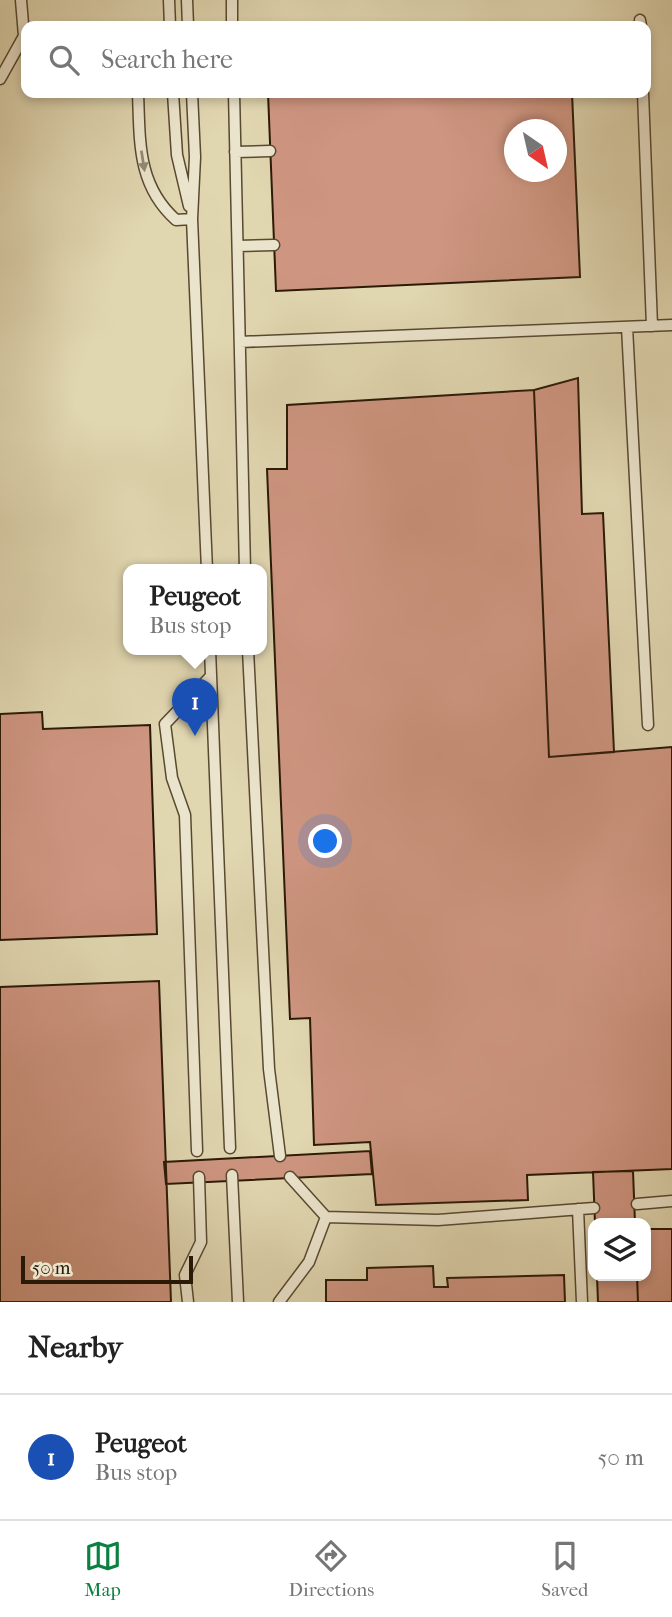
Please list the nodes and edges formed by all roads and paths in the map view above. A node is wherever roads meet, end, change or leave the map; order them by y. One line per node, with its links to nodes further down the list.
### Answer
1 (21, 0): 5 (lane)
2 (169, 0): 6 (lane)
3 (187, 0): 7 (lane)
4 (232, 0): 8 (lane)
5 (23, 21)
6 (170, 21)
7 (188, 21)
8 (232, 21)
9 (21, 41): 10 (lane)
10 (0, 79)
11 (139, 98): 18 (lane, one-way to 18)
12 (173, 98): 18 (lane)
13 (192, 98): 18 (lane)
14 (234, 98): 17 (lane)
15 (643, 98): 22 (lane)
16 (270, 151): 17 (lane)
17 (235, 152): 20 (lane)
18 (192, 219): 25 (lane)
19 (274, 245): 20 (lane)
20 (237, 246): 24 (lane)
21 (672, 325): 22 (lane)
22 (652, 326): 23 (lane)
23 (627, 327): 24 (lane); 30 (lane)
24 (240, 342): 26 (lane)
25 (207, 564)
26 (245, 564)
27 (210, 655): 29 (lane)
28 (248, 655): 33 (lane)
29 (211, 676): 31 (lane); 32 (lane)
30 (648, 725)
31 (230, 1148)
32 (197, 1151)
33 (280, 1156)
34 (232, 1175): 43 (lane)
35 (199, 1177): 42 (lane)
36 (290, 1177): 41 (lane)
37 (672, 1201): 38 (lane)
38 (637, 1204)
39 (593, 1208): 40 (lane)
40 (578, 1209): 41 (lane); 45 (lane)
41 (326, 1217): 44 (lane)
42 (188, 1302)
43 (238, 1302)
44 (279, 1302)
45 (582, 1302)

